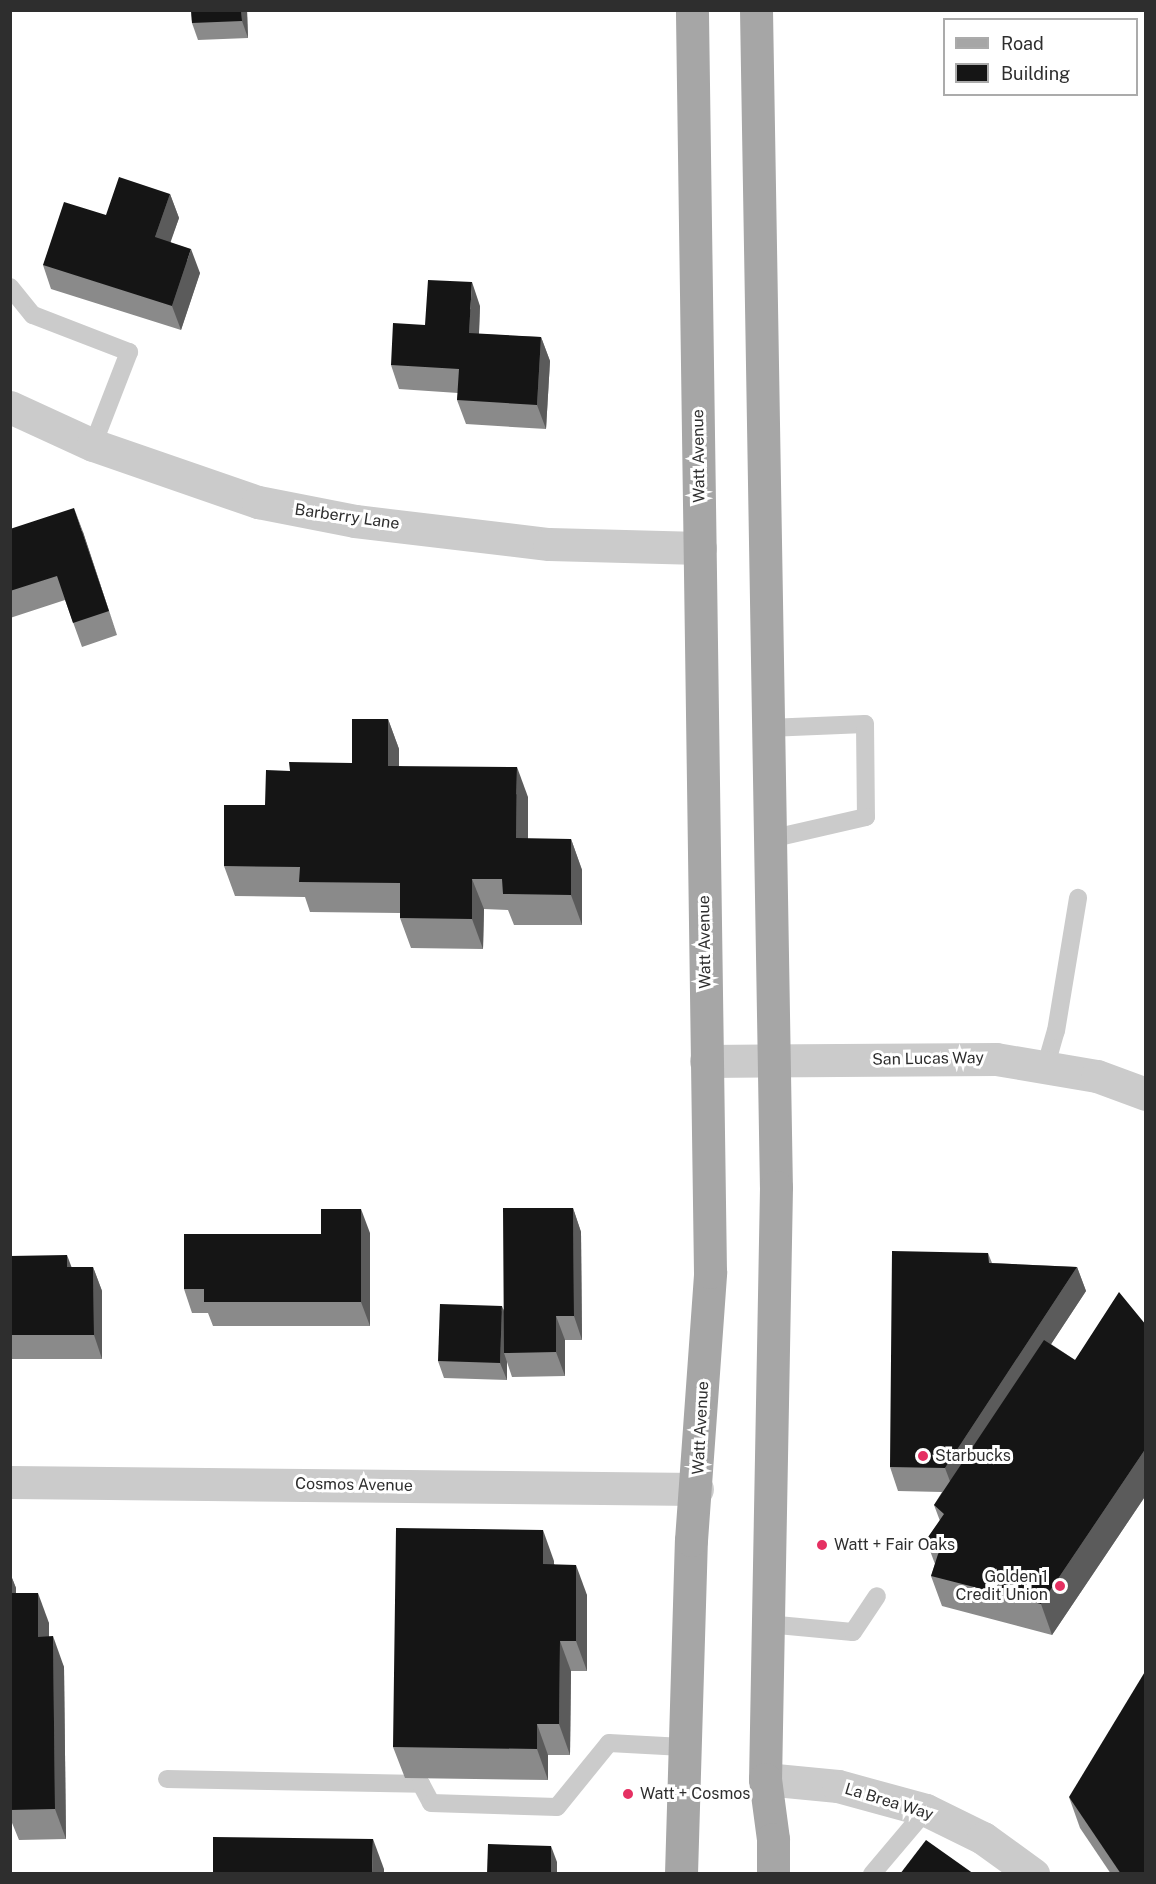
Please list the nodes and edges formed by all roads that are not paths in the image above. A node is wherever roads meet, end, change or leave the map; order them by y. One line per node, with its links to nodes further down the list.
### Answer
1 (692, 10): 6 (main road, Watt Avenue)
2 (756, 10): 7 (main road)
3 (10, 287): 5 (lane)
4 (10, 407): 5 (street, Barberry Lane)
5 (93, 445): 6 (street, Barberry Lane)
6 (700, 548): 10 (main road, Watt Avenue)
7 (768, 728): 8 (main road); 8 (lane)
8 (770, 839): 11 (main road)
9 (1078, 898): 12 (lane)
10 (706, 1061): 11 (street, San Lucas Way); 15 (main road, Watt Avenue)
11 (774, 1063): 12 (street, San Lucas Way); 17 (main road)
12 (1046, 1065): 13 (street, San Lucas Way)
13 (1146, 1094)
14 (10, 1482): 15 (street, Cosmos Avenue)
15 (697, 1489): 18 (main road, Watt Avenue)
16 (877, 1596): 17 (lane)
17 (767, 1624): 20 (main road)
18 (683, 1747): 19 (lane); 22 (main road, Watt Avenue)
19 (167, 1779)
20 (765, 1779): 21 (street, La Brea Way); 23 (main road)
21 (926, 1810): 24 (lane); 25 (street, La Brea Way)
22 (686, 1865)
23 (773, 1874)
24 (872, 1874)
25 (1033, 1874)

